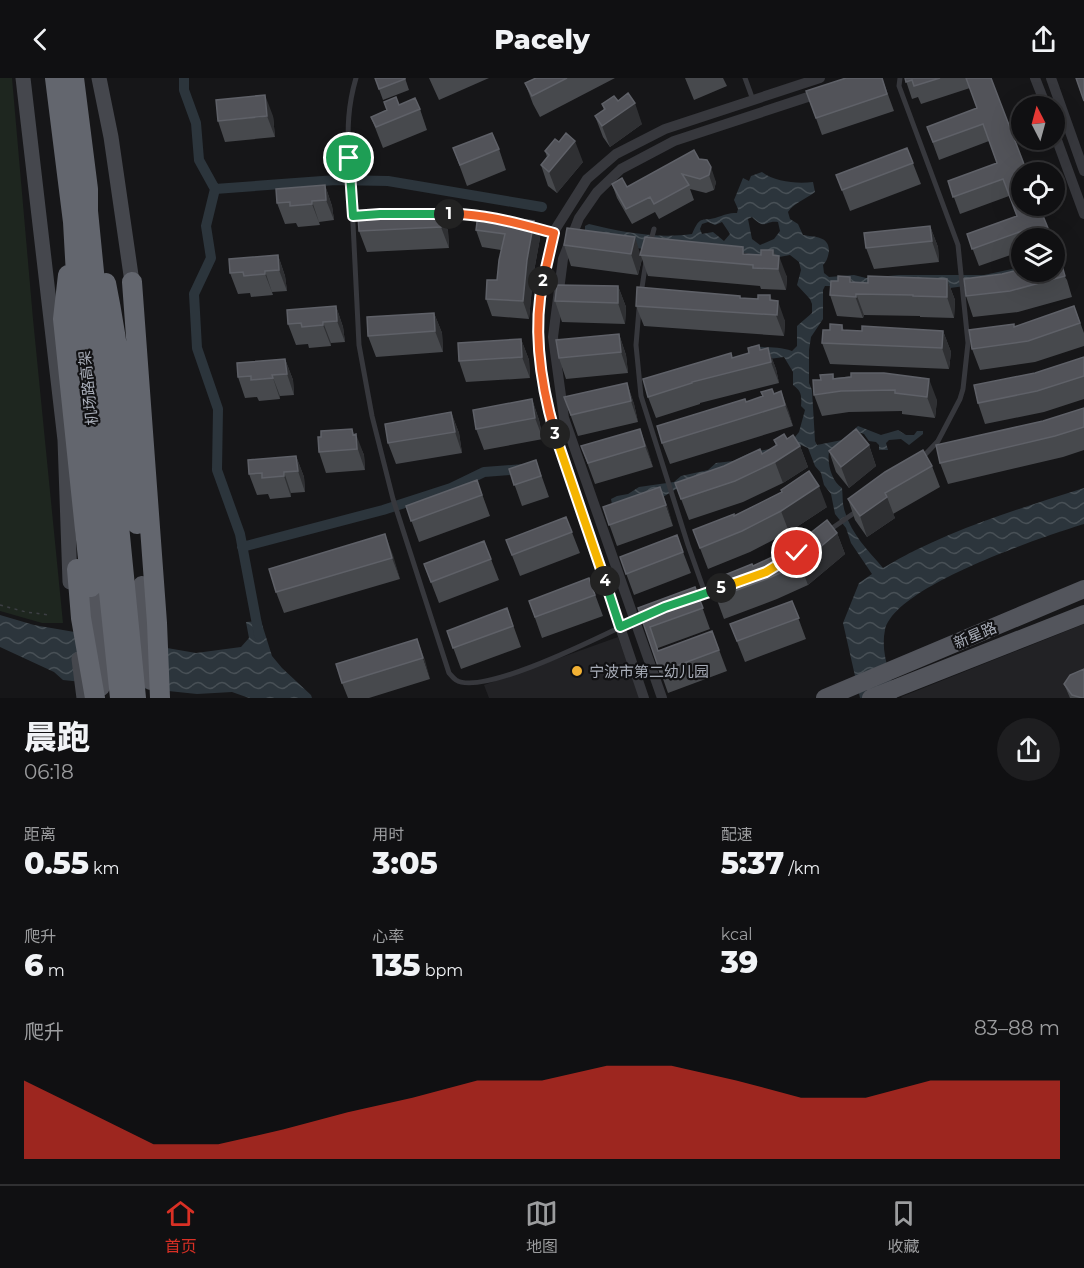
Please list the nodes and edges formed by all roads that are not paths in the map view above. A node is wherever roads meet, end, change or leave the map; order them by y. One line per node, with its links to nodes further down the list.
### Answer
1 (23, 78): 29 (main road)
2 (55, 78): 24 (highway, 机场路高架)
3 (74, 78): 17 (highway, 机场路高架)
4 (99, 78): 28 (main road)
5 (356, 78): 15 (lane)
6 (745, 78): 13 (lane)
7 (820, 78): 13 (street)
8 (900, 78): 30 (lane)
9 (1035, 78): 12 (street)
10 (1051, 78): 16 (street)
11 (825, 92): 40 (street)
12 (1042, 96)
13 (753, 100): 27 (street)
14 (1061, 150): 19 (street)
15 (349, 158): 18 (street)
16 (1084, 171)
17 (88, 189): 33 (highway); 44 (highway, 机场路高架)
18 (352, 203): 21 (lane)
19 (1084, 214)
20 (430, 215): 23 (lane)
21 (353, 216): 22 (lane); 41 (lane)
22 (362, 216)
23 (493, 219)
24 (73, 222): 35 (highway); 46 (highway, 机场路高架)
25 (524, 225): 27 (lane)
26 (654, 229): 37 (lane)
27 (554, 233): 41 (street)
28 (132, 282): 44 (highway)
29 (64, 440): 43 (highway); 43 (main road)
30 (918, 462)
31 (861, 509): 32 (lane)
32 (826, 532)
33 (142, 585): 44 (main road)
34 (726, 586): 37 (lane)
35 (91, 587): 45 (main road)
36 (1084, 589): 42 (main road, 新星路)
37 (705, 593): 38 (lane)
38 (685, 600)
39 (1084, 614): 42 (main road, 新星路)
40 (639, 618): 41 (lane); 48 (street)
41 (620, 627): 47 (street)
42 (869, 689): 49 (main road)
43 (87, 694)
44 (150, 696)
45 (102, 698)
46 (120, 698)
47 (644, 698)
48 (662, 698)
49 (825, 698)

